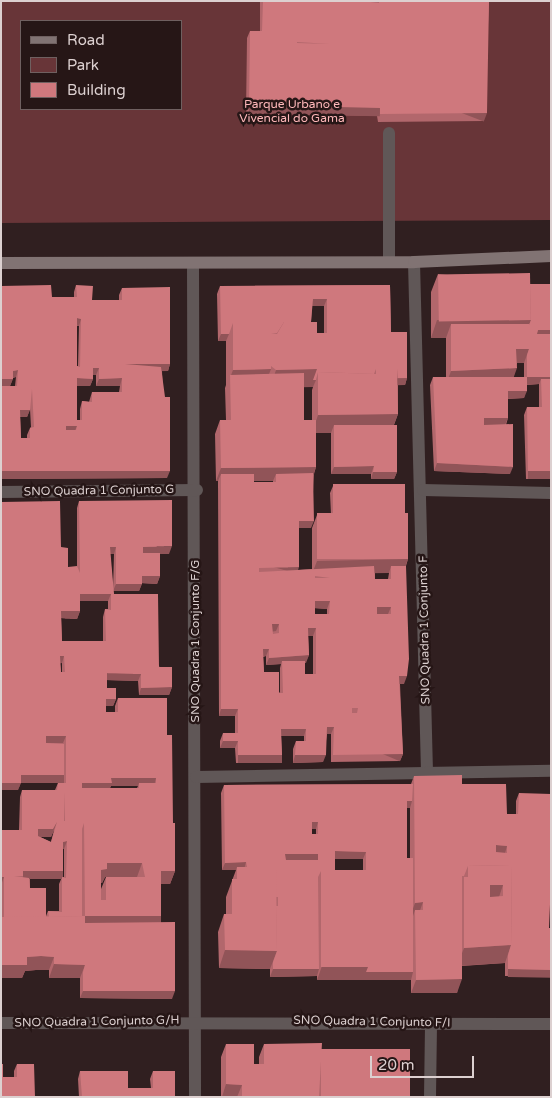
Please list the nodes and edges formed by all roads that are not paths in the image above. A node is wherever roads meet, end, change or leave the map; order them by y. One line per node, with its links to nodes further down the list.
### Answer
1 (389, 133): 3 (street)
2 (551, 256): 5 (street)
3 (389, 259): 4 (street); 5 (street)
4 (193, 262): 6 (street); 7 (street, SNO Quadra 1 Conjunto F/G)
5 (414, 262): 8 (street, SNO Quadra 1 Conjunto F)
6 (1, 263)
7 (197, 490): 9 (street, SNO Quadra 1 Conjunto G); 13 (street, SNO Quadra 1 Conjunto F/G)
8 (423, 490): 10 (street); 11 (street, SNO Quadra 1 Conjunto F)
9 (1, 492)
10 (551, 493)
11 (427, 771): 12 (street); 13 (street)
12 (551, 771)
13 (196, 777): 14 (street, SNO Quadra 1 Conjunto F/G)
14 (193, 1020): 15 (street, SNO Quadra 1 Conjunto G/H); 16 (street, SNO Quadra 1 Conjunto F/I); 18 (street, SNO Quadra 1 Conjunto F/G)
15 (1, 1023)
16 (431, 1023): 17 (street, SNO Quadra 1 Conjunto F/I); 19 (street)
17 (551, 1024)
18 (195, 1097)
19 (430, 1097)

